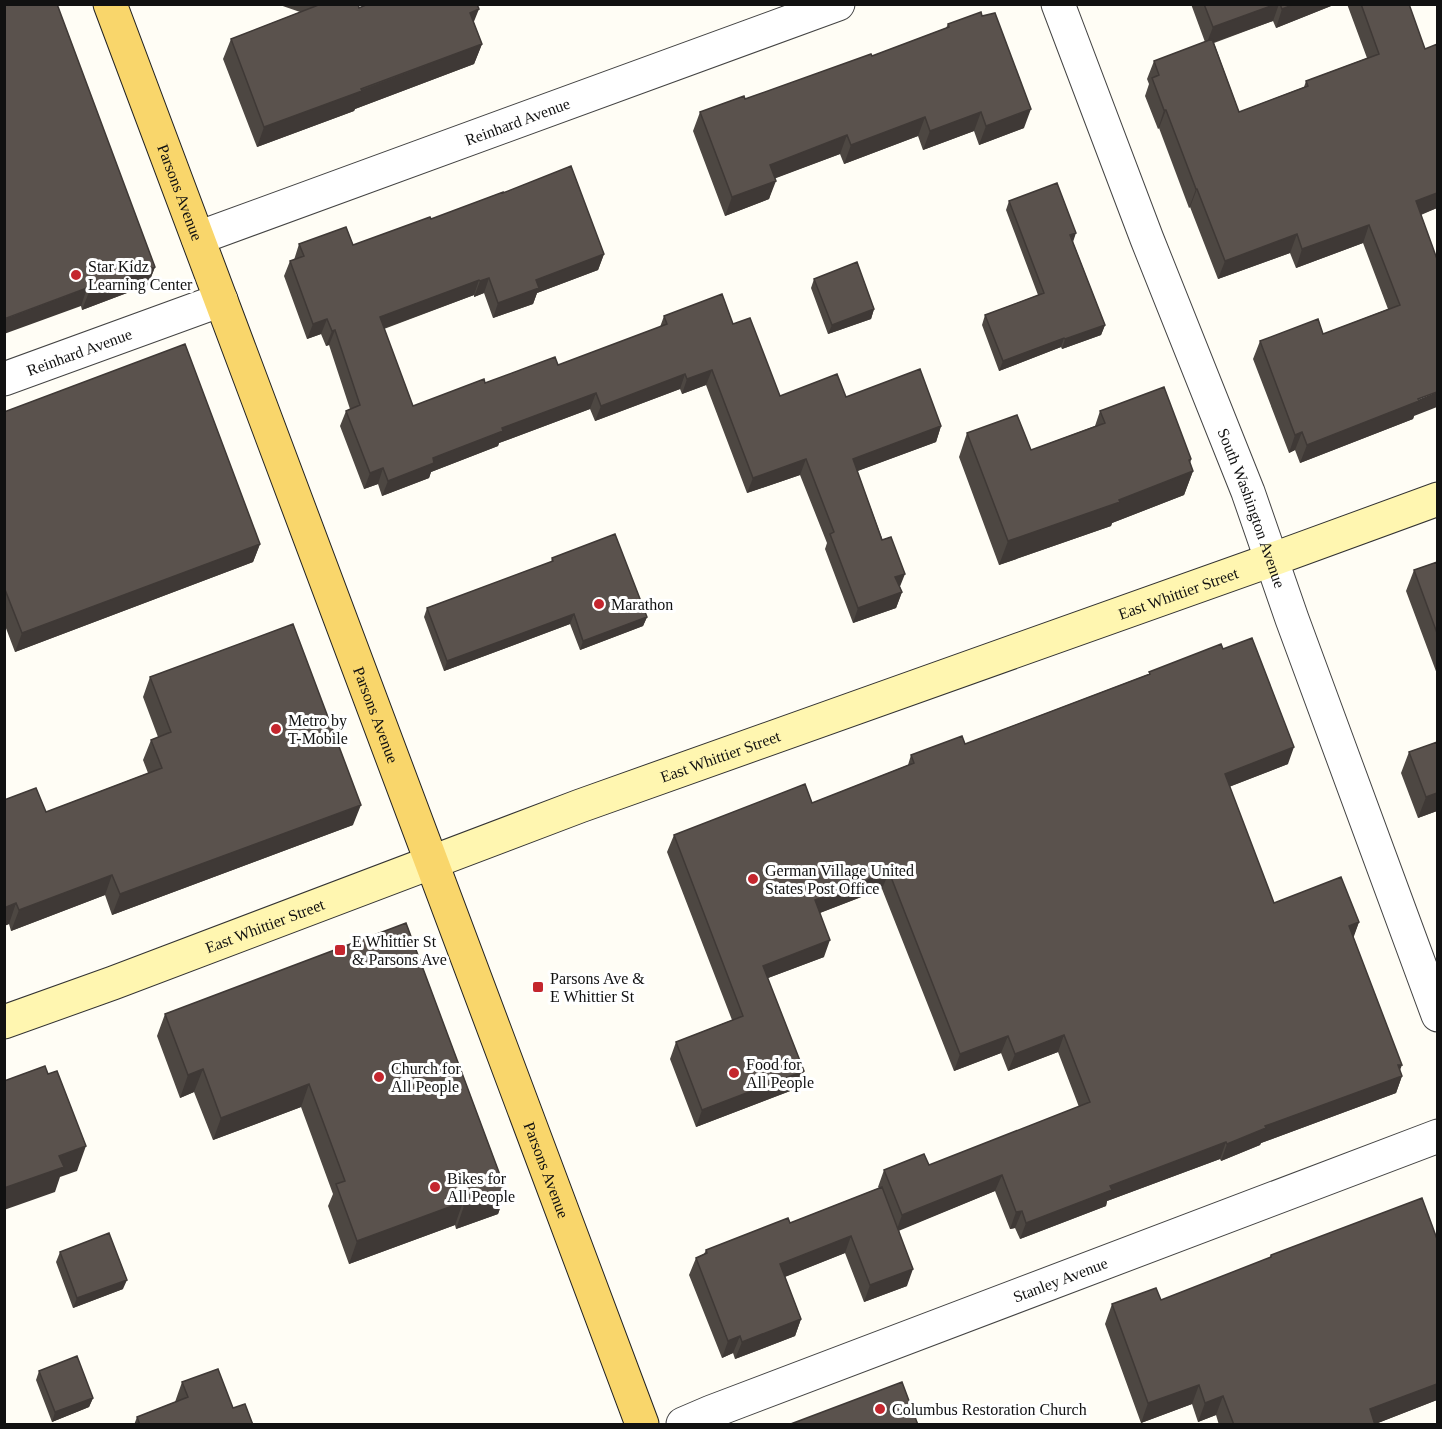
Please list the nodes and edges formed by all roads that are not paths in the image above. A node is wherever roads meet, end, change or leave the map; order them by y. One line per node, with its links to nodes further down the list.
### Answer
1 (110, 4): 4 (main road, Parsons Avenue)
2 (838, 4): 4 (street, Reinhard Avenue)
3 (1058, 4): 8 (street, South Washington Avenue)
4 (198, 238): 5 (main road, Parsons Avenue)
5 (221, 300): 6 (street, Reinhard Avenue); 9 (main road, Parsons Avenue)
6 (4, 379)
7 (1437, 499): 8 (street, East Whittier Street)
8 (1271, 560): 9 (street, East Whittier Street); 10 (street, South Washington Avenue)
9 (431, 861): 11 (street, East Whittier Street); 13 (main road, Parsons Avenue)
10 (1437, 1015)
11 (4, 1022)
12 (1437, 1136): 14 (street, Stanley Avenue)
13 (642, 1425)
14 (683, 1425)

